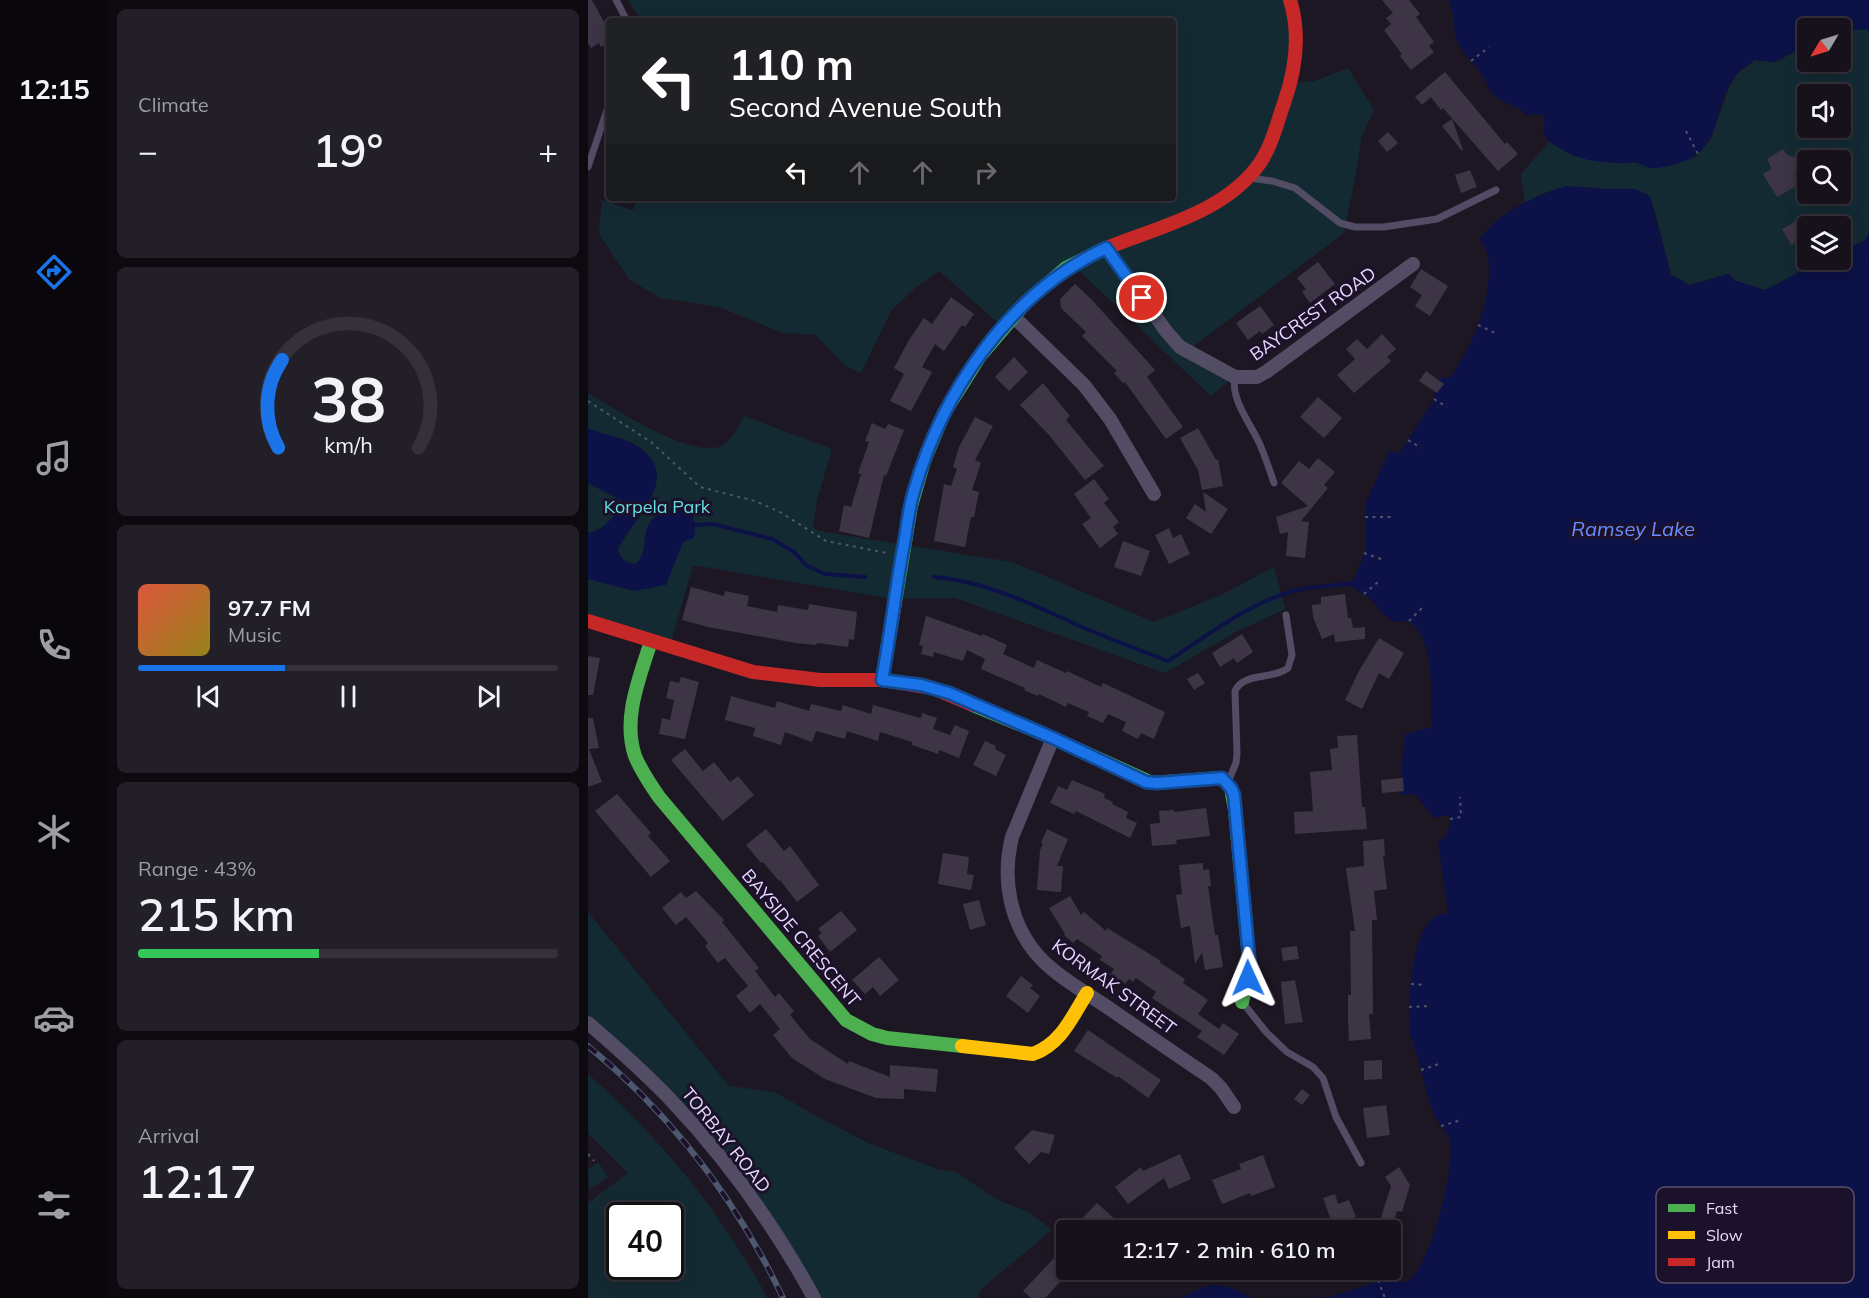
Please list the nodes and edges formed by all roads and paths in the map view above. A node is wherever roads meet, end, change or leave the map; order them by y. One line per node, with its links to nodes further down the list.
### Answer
1 (616, 0): 3 (lane)
2 (1290, 0): 10 (street)
3 (625, 18)
4 (1489, 46): 5 (path)
5 (1471, 61)
6 (606, 113): 9 (lane)
7 (1686, 131): 8 (path)
8 (1698, 154)
9 (588, 167)
10 (1249, 178): 11 (lane); 12 (street)
11 (1496, 190)
12 (1106, 248): 14 (street); 17 (street, BAYCREST ROAD)
13 (1413, 264): 17 (street, BAYCREST ROAD)
14 (1013, 316): 24 (street); 28 (street)
15 (1478, 325): 16 (path)
16 (1497, 334)
17 (1235, 377): 23 (lane)
18 (1434, 399): 20 (path)
19 (588, 401): 28 (path)
20 (1447, 407)
21 (1408, 440): 22 (path)
22 (1421, 448)
23 (1274, 483)
24 (1154, 494)
25 (1365, 517): 26 (path)
26 (1395, 517)
27 (1364, 553): 29 (path)
28 (902, 556): 37 (street)
29 (1381, 559)
30 (1378, 582): 31 (path)
31 (1364, 594)
32 (1422, 608): 35 (path)
33 (1286, 615): 39 (lane)
34 (588, 621): 36 (street)
35 (1409, 621)
36 (651, 641): 37 (street); 44 (street, BAYSIDE CRESCENT)
37 (882, 680): 38 (street)
38 (1053, 738): 39 (street); 44 (street, KORMAK STREET)
39 (1227, 783): 45 (street)
40 (1460, 797): 41 (path)
41 (1450, 819)
42 (1411, 984): 43 (path)
43 (1426, 985)
44 (1087, 993): 51 (street, KORMAK STREET)
45 (1242, 1002): 56 (lane)
46 (1430, 1006): 47 (path)
47 (1409, 1007)
48 (588, 1023): 58 (street, TORBAY ROAD)
49 (1439, 1064): 50 (path)
50 (1421, 1070)
51 (1234, 1107)
52 (1461, 1120): 53 (path)
53 (1442, 1126)
54 (588, 1154): 55 (path)
55 (594, 1161)
56 (1361, 1163)
57 (1378, 1280): 59 (path)
58 (814, 1298)
59 (1385, 1298)

